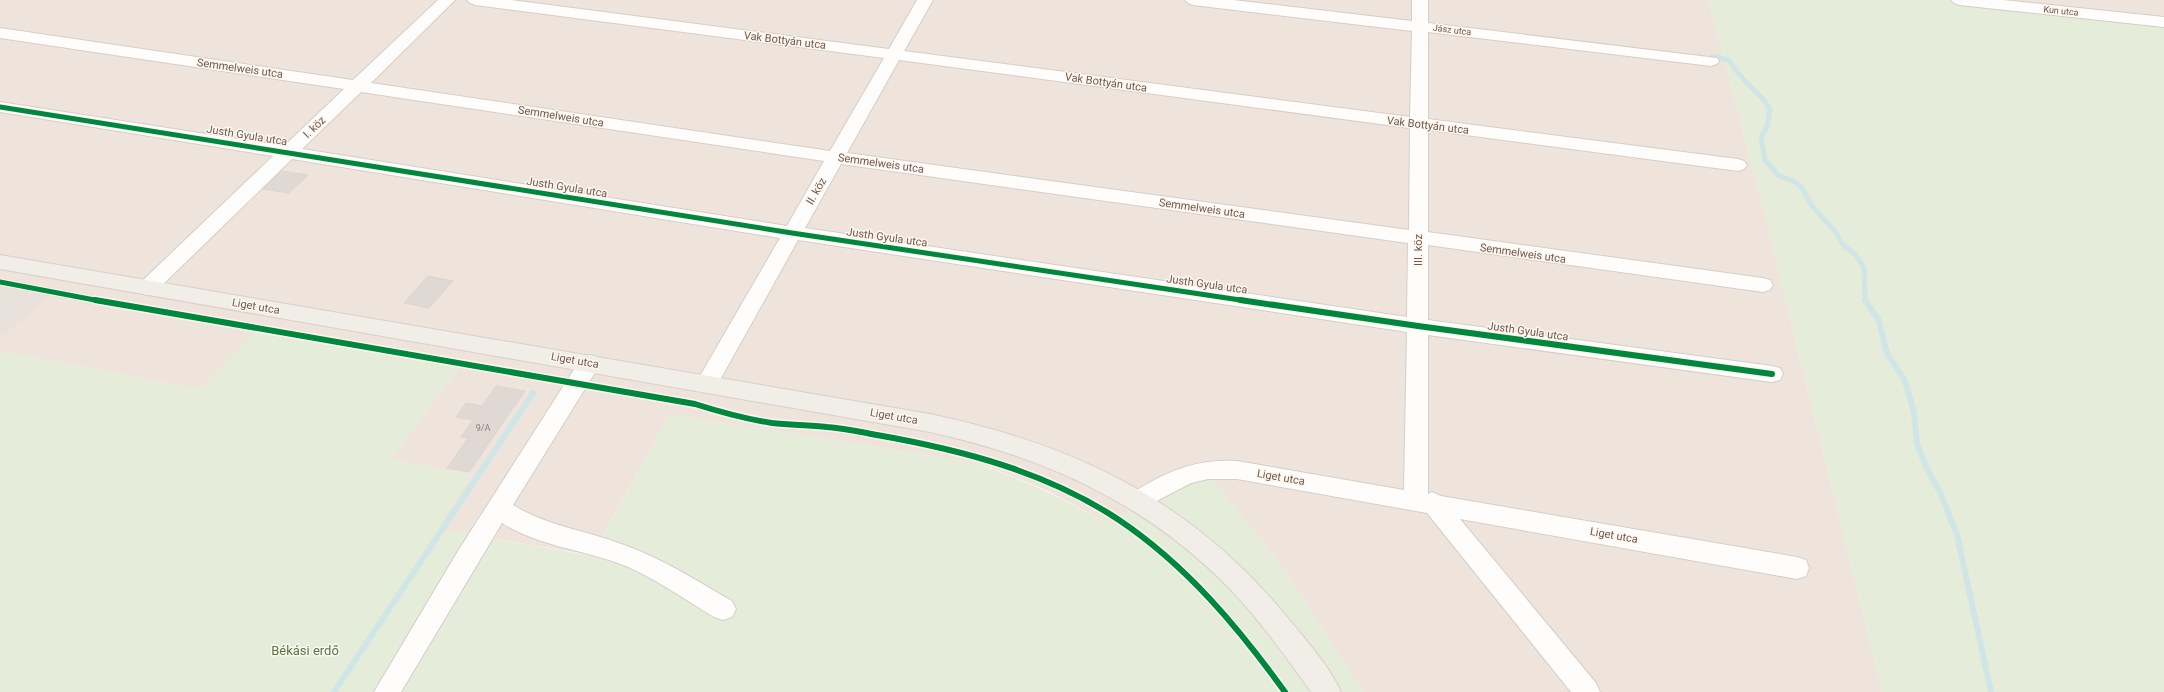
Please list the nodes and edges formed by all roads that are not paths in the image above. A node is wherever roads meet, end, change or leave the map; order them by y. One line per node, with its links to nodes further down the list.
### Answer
1 (447, 0): 12 (street, I. köz)
2 (475, 0): 10 (street, Vak Bottyán utca)
3 (925, 0): 10 (street, II. köz)
4 (1193, 0): 8 (street, Jász utca)
5 (1420, 0): 8 (street, III. köz)
6 (1959, 0): 7 (street, Kun utca)
7 (2164, 22)
8 (1420, 27): 11 (street, Jász utca); 14 (street, III. köz)
9 (0, 33): 12 (street, Semmelweis utca)
10 (894, 54): 14 (street, Vak Bottyán utca); 16 (street, II. köz)
11 (1711, 61)
12 (358, 86): 15 (street, I. köz); 16 (street, Semmelweis utca)
13 (0, 107): 15 (street, Justh Gyula utca)
14 (1419, 124): 17 (street, Vak Bottyán utca); 19 (street, III. köz)
15 (289, 152): 18 (street, Justh Gyula utca); 22 (street, I. köz)
16 (835, 157): 18 (street, II. köz); 19 (street, Semmelweis utca)
17 (1738, 165)
18 (792, 233): 23 (street, Justh Gyula utca); 26 (street, II. köz)
19 (1418, 239): 21 (street, Semmelweis utca); 23 (street, III. köz)
20 (0, 262): 22 (main road, Liget utca)
21 (1763, 285)
22 (147, 288): 24 (main road, Liget utca)
23 (1418, 326): 25 (street, Justh Gyula utca); 28 (street, III. köz)
24 (590, 363): 26 (main road, Liget utca); 29 (street)
25 (1772, 374)
26 (707, 383): 27 (main road, Liget utca)
27 (1138, 501): 28 (street, Liget utca); 33 (main road, Liget utca)
28 (1424, 501): 30 (street, Liget utca); 34 (street)
29 (498, 508): 31 (street); 32 (street)
30 (1797, 568)
31 (723, 610)
32 (387, 692)
33 (1327, 692)
34 (1587, 692)

